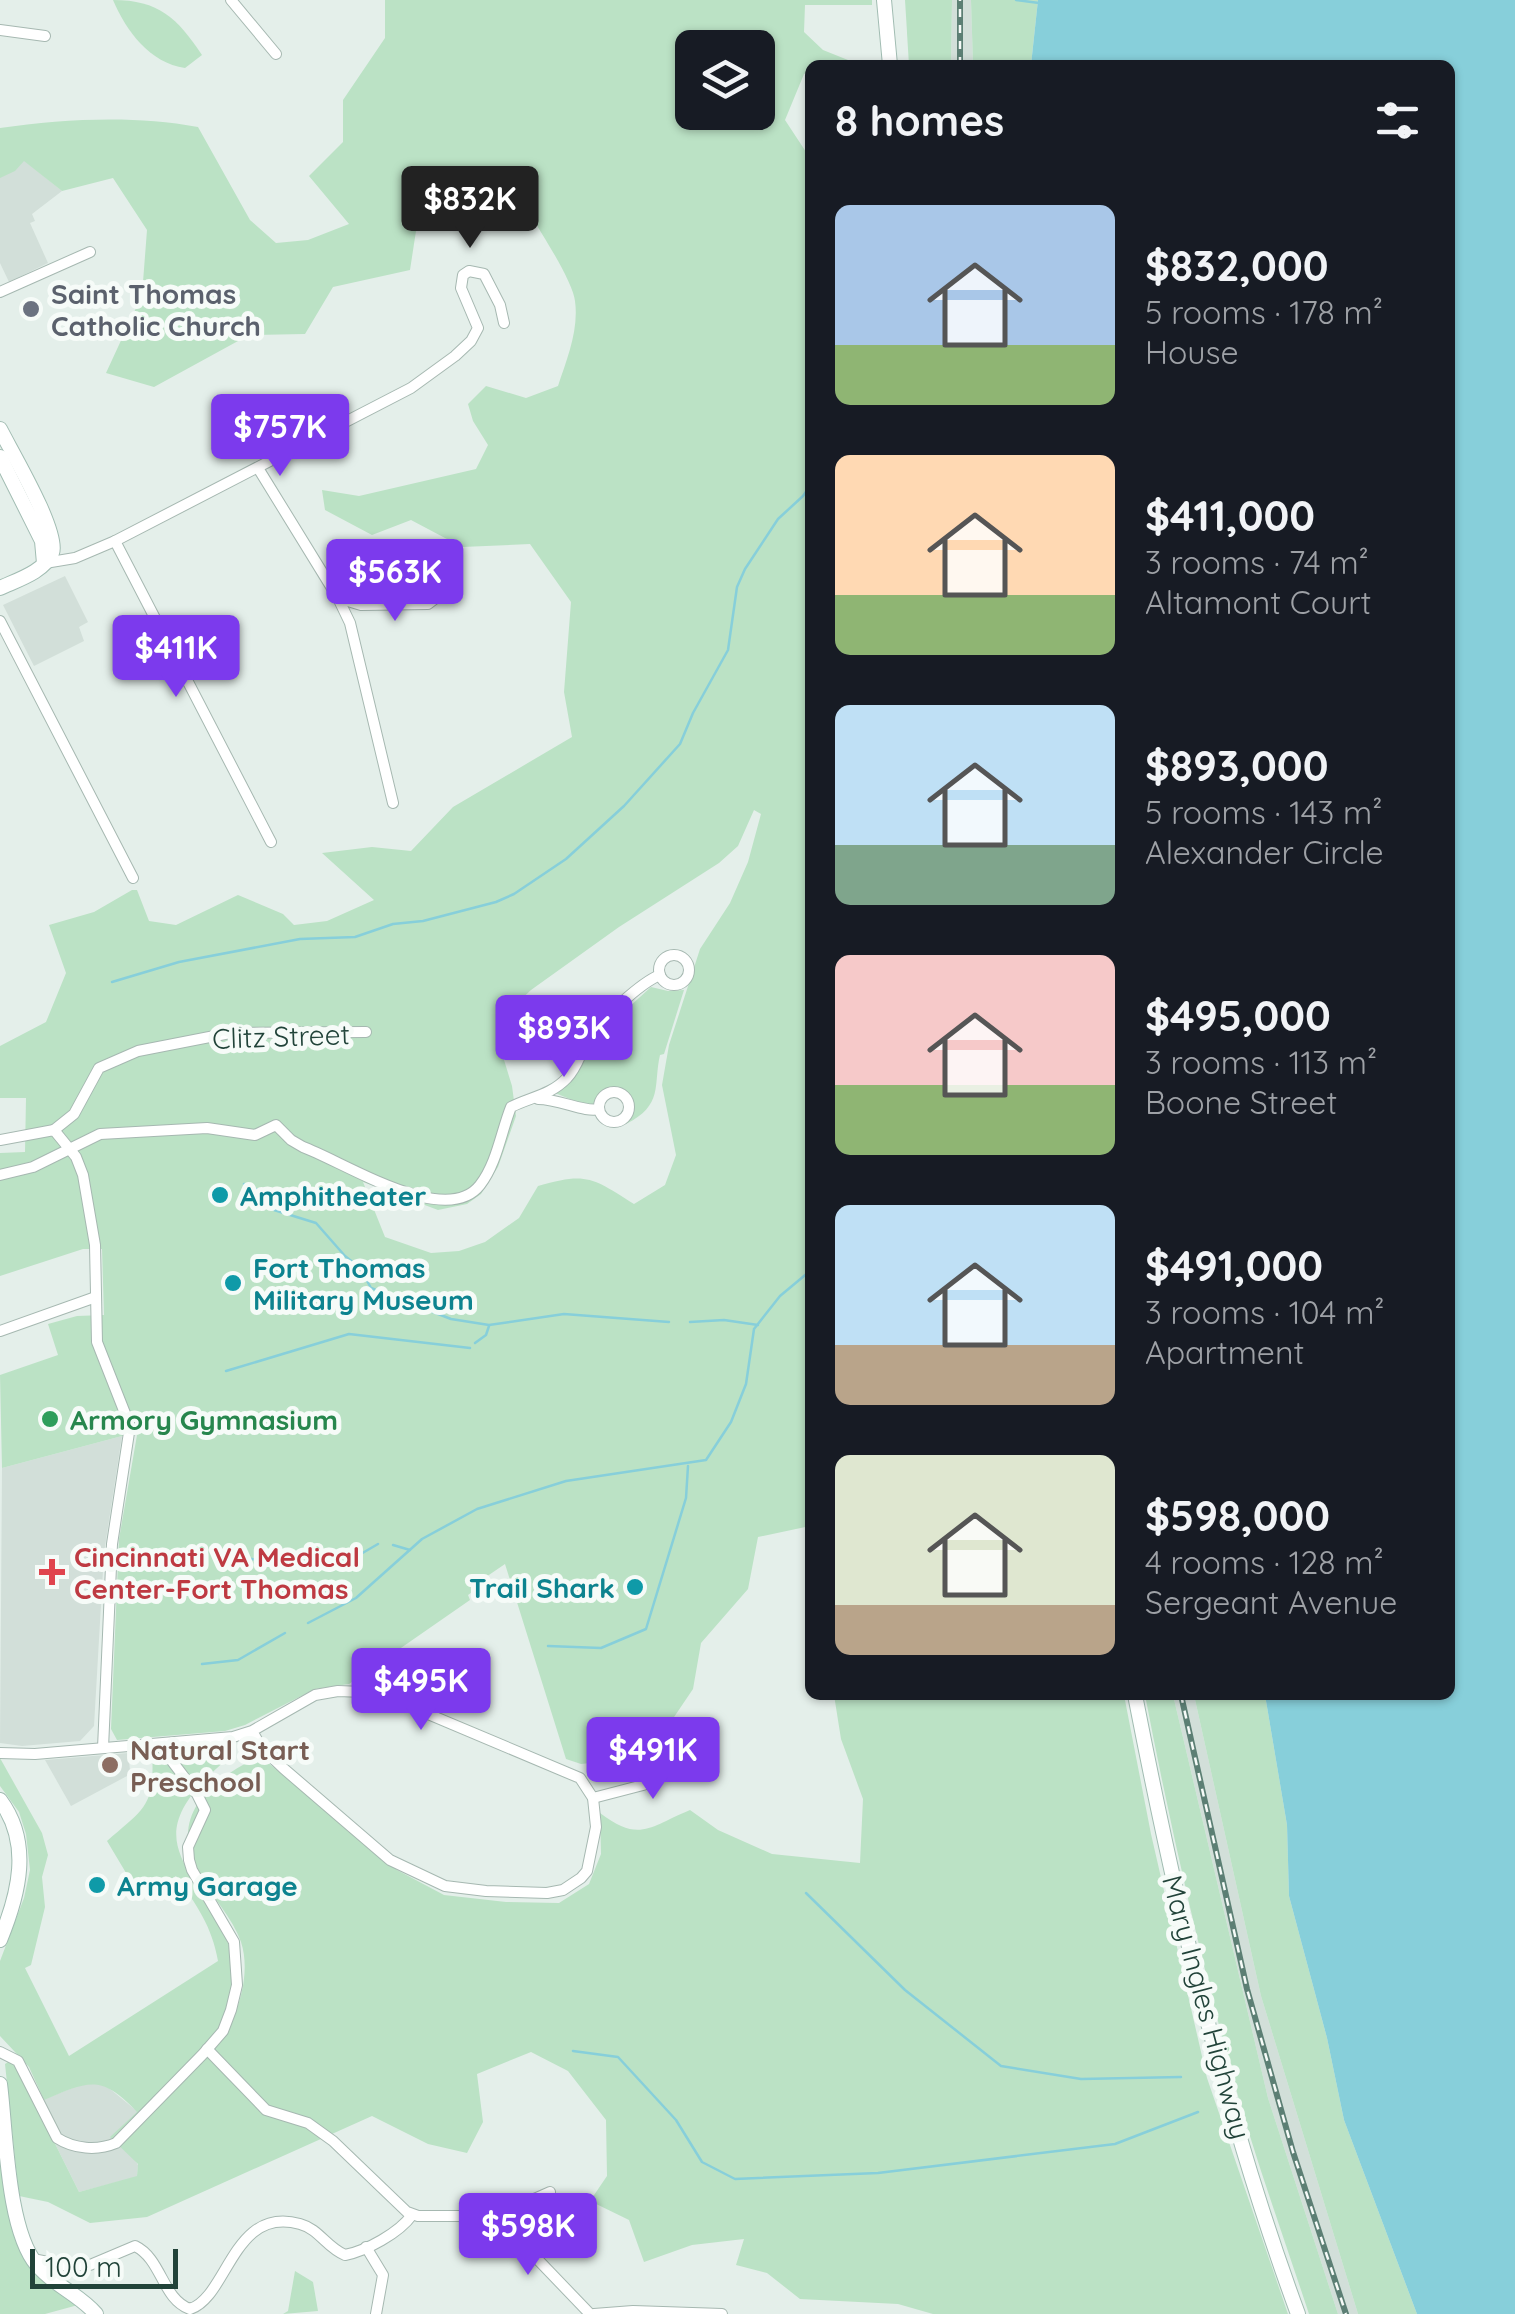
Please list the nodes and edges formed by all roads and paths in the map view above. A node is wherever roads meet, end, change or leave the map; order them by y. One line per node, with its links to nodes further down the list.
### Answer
1 (231, 0): 5 (street)
2 (884, 0): 6 (street)
3 (0, 30): 4 (street)
4 (45, 36)
5 (276, 54)
6 (890, 60)
7 (90, 252): 8 (street)
8 (0, 292)
9 (504, 324): 12 (street)
10 (0, 429): 14 (street)
11 (0, 456): 14 (street)
12 (258, 468): 13 (street); 16 (street)
13 (115, 541): 14 (street); 20 (street)
14 (44, 564): 15 (street)
15 (0, 588)
16 (344, 598): 17 (street); 19 (street)
17 (440, 598)
18 (0, 621): 21 (street)
19 (393, 803)
20 (271, 842)
21 (133, 878)
22 (660, 975): 24 (street)
23 (366, 1032): 26 (street, Clitz Street)
24 (536, 1100): 25 (street); 28 (street)
25 (599, 1109)
26 (54, 1130): 27 (street); 28 (street)
27 (0, 1140)
28 (69, 1150): 29 (street); 30 (street)
29 (0, 1175)
30 (94, 1298): 31 (street); 35 (street)
31 (0, 1331)
32 (1136, 1700): 54 (street, Mary Ingles Highway)
33 (252, 1731): 34 (street); 38 (street); 38 (street)
34 (159, 1744): 35 (street); 41 (street)
35 (104, 1748): 36 (street)
36 (0, 1753)
37 (694, 1757): 38 (street)
38 (592, 1798)
39 (0, 1800): 40 (street)
40 (0, 1940)
41 (207, 2049): 42 (street); 46 (street)
42 (0, 2052)
43 (0, 2084): 45 (street)
44 (550, 2192): 47 (street)
45 (6, 2195): 49 (street)
46 (412, 2215): 47 (street); 48 (street)
47 (496, 2216): 52 (street)
48 (366, 2246): 49 (street); 51 (street)
49 (32, 2258): 50 (street)
50 (96, 2314)
51 (376, 2314)
52 (592, 2314): 53 (street)
53 (722, 2314)
54 (1298, 2314)

